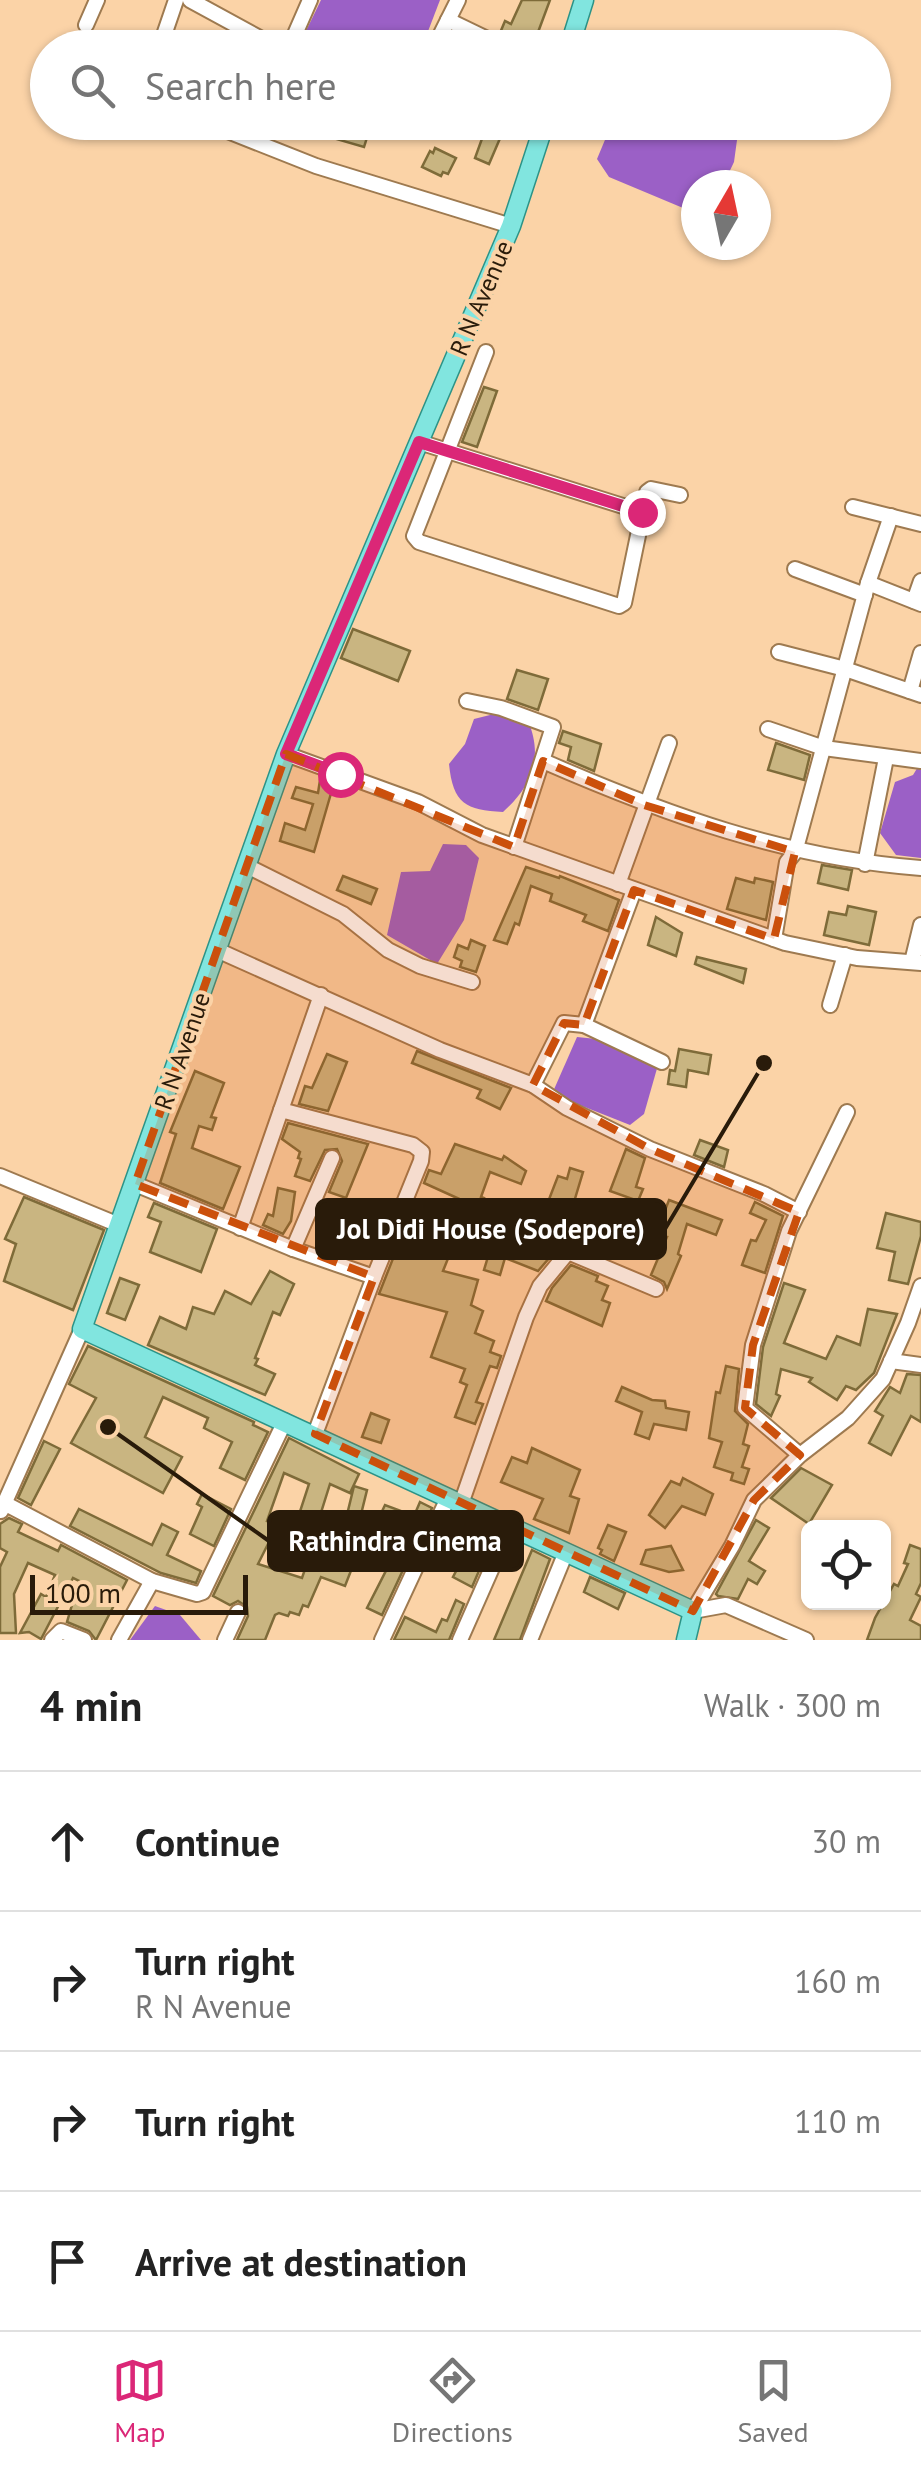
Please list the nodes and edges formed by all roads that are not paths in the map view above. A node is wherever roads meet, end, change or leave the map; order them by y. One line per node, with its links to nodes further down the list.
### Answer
1 (97, 0): 8 (street)
2 (176, 0): 9 (street)
3 (190, 0): 10 (street)
4 (310, 0): 11 (street)
5 (458, 0): 7 (street)
6 (584, 0): 14 (main road)
7 (448, 20): 12 (street); 13 (street)
8 (86, 25)
9 (166, 30)
10 (245, 30)
11 (297, 30)
12 (443, 30)
13 (469, 30)
14 (574, 30)
15 (250, 140): 17 (street)
16 (538, 140): 17 (main road, R N Avenue)
17 (511, 226): 19 (main road, R N Avenue)
18 (486, 352): 20 (street)
19 (419, 442): 20 (street); 38 (main road, R N Avenue)
20 (446, 451): 23 (street); 23 (street)
21 (680, 495): 23 (street)
22 (853, 507): 24 (street)
23 (642, 512)
24 (891, 516): 25 (street); 28 (street)
25 (920, 520)
26 (795, 568): 28 (street)
27 (921, 581): 29 (street)
28 (866, 589): 29 (street); 32 (street)
29 (918, 602)
30 (779, 652): 32 (street)
31 (921, 653): 33 (street)
32 (845, 669): 33 (street); 37 (street)
33 (915, 693)
34 (466, 701): 40 (street)
35 (768, 729): 37 (street)
36 (668, 743): 42 (street)
37 (824, 748): 39 (street); 44 (street)
38 (286, 754): 43 (street); 46 (main road, R N Avenue)
39 (886, 758): 41 (street); 45 (street)
40 (543, 761): 42 (street); 43 (street)
41 (921, 761)
42 (644, 805): 44 (street); 48 (street)
43 (514, 847): 48 (street)
44 (795, 852): 45 (street); 51 (street)
45 (865, 864): 47 (street)
46 (246, 866): 52 (main road, R N Avenue); 55 (street)
47 (921, 868)
48 (618, 884): 49 (street)
49 (634, 890): 51 (street); 58 (street)
50 (921, 925): 54 (street)
51 (774, 939): 53 (street)
52 (217, 950): 56 (street); 65 (main road, R N Avenue)
53 (845, 956): 54 (street); 57 (street)
54 (916, 962)
55 (472, 982)
56 (322, 995): 60 (street); 61 (street)
57 (830, 1005)
58 (584, 1025): 59 (street); 60 (street)
59 (662, 1062)
60 (533, 1085): 66 (street)
61 (281, 1110): 68 (street); 72 (street)
62 (848, 1112): 66 (street)
63 (332, 1158): 70 (street)
64 (0, 1176): 67 (street)
65 (135, 1184): 67 (main road, R N Avenue); 68 (street)
66 (799, 1212): 80 (street)
67 (119, 1225): 75 (main road, R N Avenue)
68 (240, 1228): 70 (street)
69 (503, 1231): 71 (street)
70 (293, 1249): 72 (street)
71 (568, 1252): 74 (street); 81 (street)
72 (374, 1277): 79 (street)
73 (921, 1286): 76 (street)
74 (656, 1289)
75 (82, 1329): 78 (main road); 82 (street)
76 (891, 1361): 77 (street); 80 (street)
77 (921, 1365)
78 (286, 1421): 79 (main road); 85 (street)
79 (315, 1434): 81 (main road)
80 (800, 1455): 87 (street)
81 (454, 1501): 83 (main road); 92 (street)
82 (2, 1508): 85 (street)
83 (510, 1526): 84 (main road); 93 (street)
84 (566, 1552): 87 (main road); 94 (street)
85 (152, 1582): 90 (street)
86 (238, 1612): 91 (street)
87 (693, 1612): 95 (main road); 96 (street)
88 (52, 1640): 89 (street)
89 (84, 1640)
90 (119, 1640)
91 (225, 1640)
92 (382, 1640)
93 (460, 1640)
94 (530, 1640)
95 (686, 1640)
96 (806, 1640)

